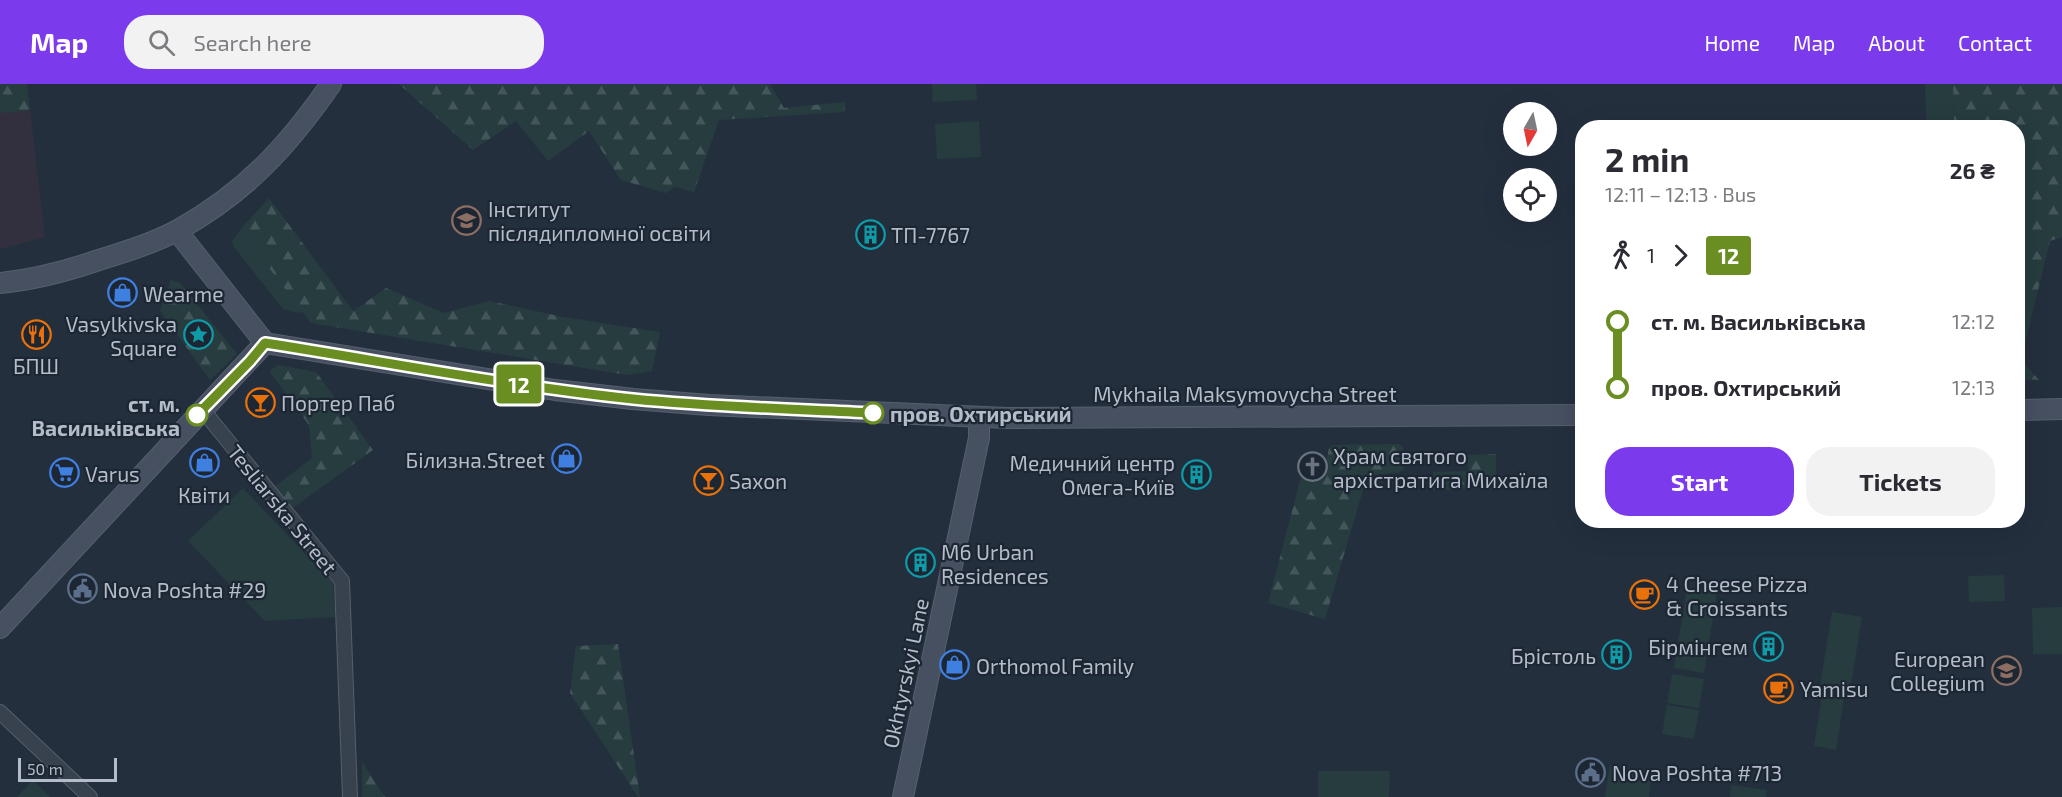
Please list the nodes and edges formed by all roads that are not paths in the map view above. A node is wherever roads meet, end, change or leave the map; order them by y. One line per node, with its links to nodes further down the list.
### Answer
1 (332, 84): 2 (main road)
2 (177, 231): 3 (main road); 4 (main road)
3 (0, 283)
4 (265, 343): 5 (main road); 9 (main road, Mykhaila Maksymovycha Street)
5 (204, 408): 10 (main road); 13 (street, Tesliarska Street)
6 (2062, 409): 7 (main road)
7 (2025, 410)
8 (1575, 415): 9 (main road, Mykhaila Maksymovycha Street)
9 (979, 417): 14 (main road, Okhtyrskyi Lane)
10 (0, 628)
11 (0, 712): 12 (street)
12 (90, 797)
13 (350, 797)
14 (903, 797)

